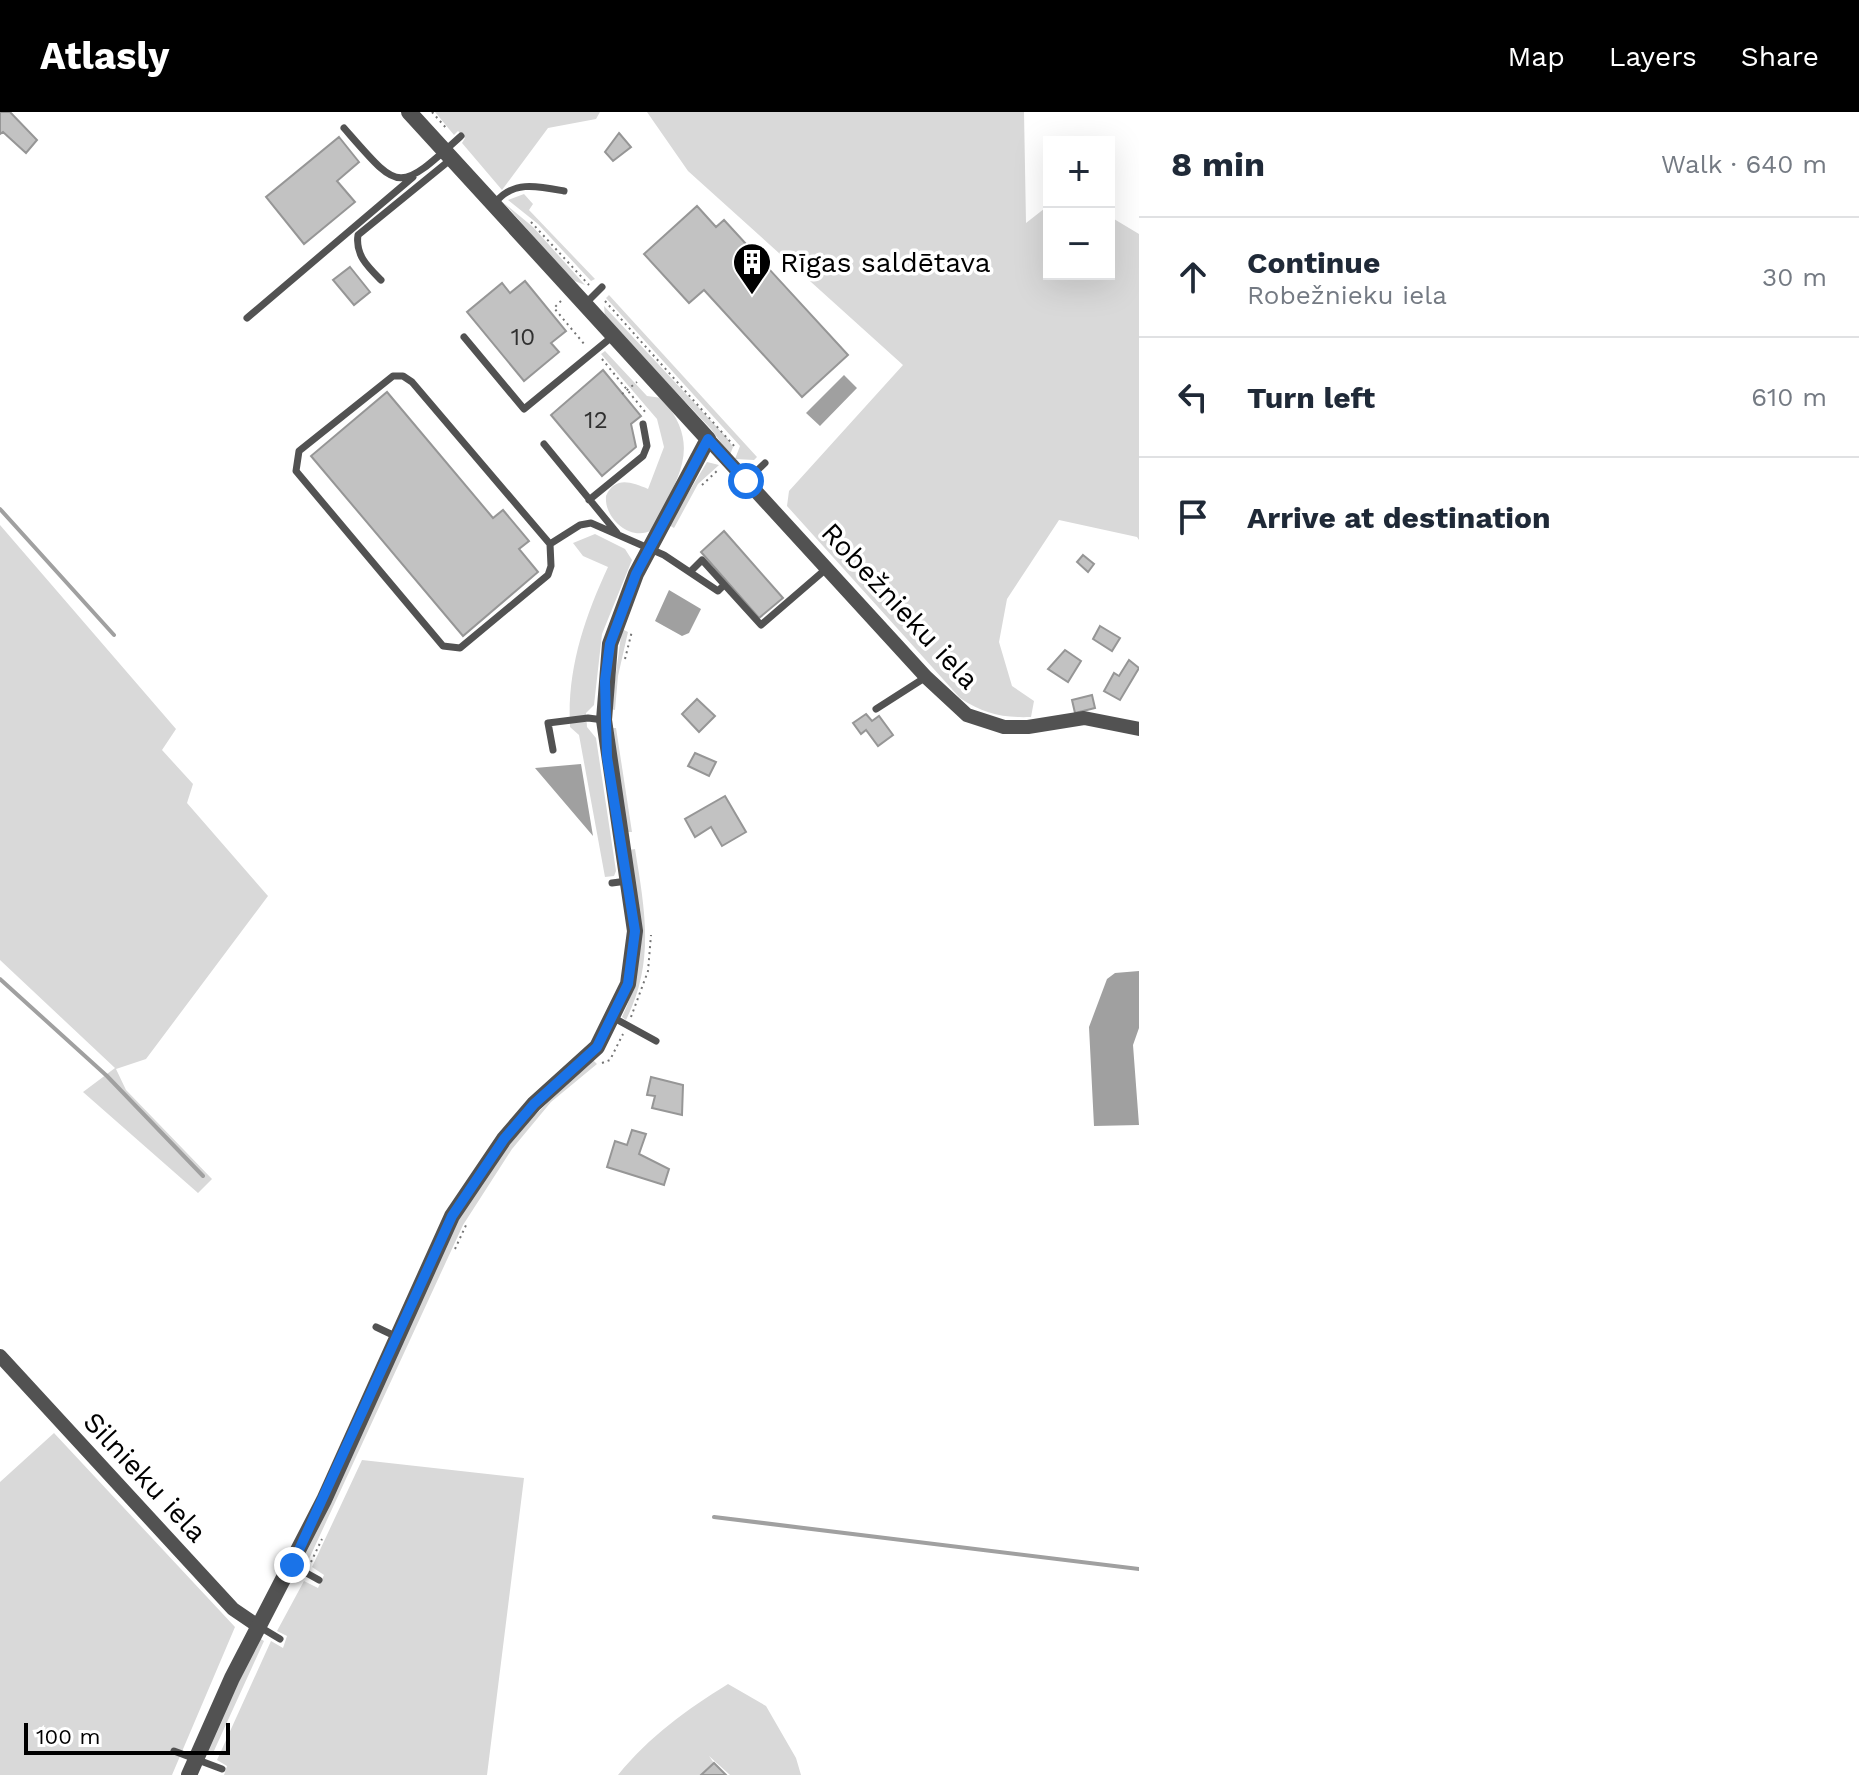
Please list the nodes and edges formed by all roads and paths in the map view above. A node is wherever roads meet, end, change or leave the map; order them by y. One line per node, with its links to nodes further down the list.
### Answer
1 (409, 112): 4 (street)
2 (344, 128): 5 (lane)
3 (461, 136): 4 (lane)
4 (449, 155): 5 (lane); 7 (street); 8 (lane)
5 (413, 177): 11 (lane)
6 (564, 191): 7 (lane)
7 (493, 204): 10 (street)
8 (381, 280)
9 (602, 287): 10 (lane)
10 (584, 304): 12 (street)
11 (247, 318)
12 (613, 336): 13 (lane); 14 (street)
13 (464, 337)
14 (647, 373): 15 (path); 17 (street)
15 (622, 394)
16 (643, 424): 21 (lane)
17 (708, 439): 20 (street, Robežnieku iela); 24 (street)
18 (544, 444): 21 (lane)
19 (765, 463): 20 (lane)
20 (746, 481): 25 (street, Robežnieku iela)
21 (589, 500): 22 (lane)
22 (618, 534): 23 (lane); 24 (lane)
23 (550, 544): 23 (lane)
24 (649, 549): 26 (lane); 30 (street)
25 (827, 567): 27 (lane); 28 (street, Robežnieku iela)
26 (691, 571): 27 (lane); 27 (lane)
27 (724, 585)
28 (926, 677): 29 (lane); 31 (street, Robežnieku iela)
29 (876, 709)
30 (604, 720): 32 (lane); 33 (street)
31 (1139, 729)
32 (553, 750)
33 (614, 1018): 34 (lane); 36 (street)
34 (656, 1041)
35 (376, 1327): 36 (lane)
36 (397, 1337): 38 (street)
37 (0, 1356): 40 (street, Silnieku iela)
38 (292, 1565): 39 (lane); 40 (street)
39 (319, 1580)
40 (258, 1626): 41 (lane); 43 (street)
41 (280, 1639)
42 (174, 1751): 43 (lane)
43 (196, 1759): 44 (lane); 45 (street)
44 (222, 1769)
45 (189, 1775)

